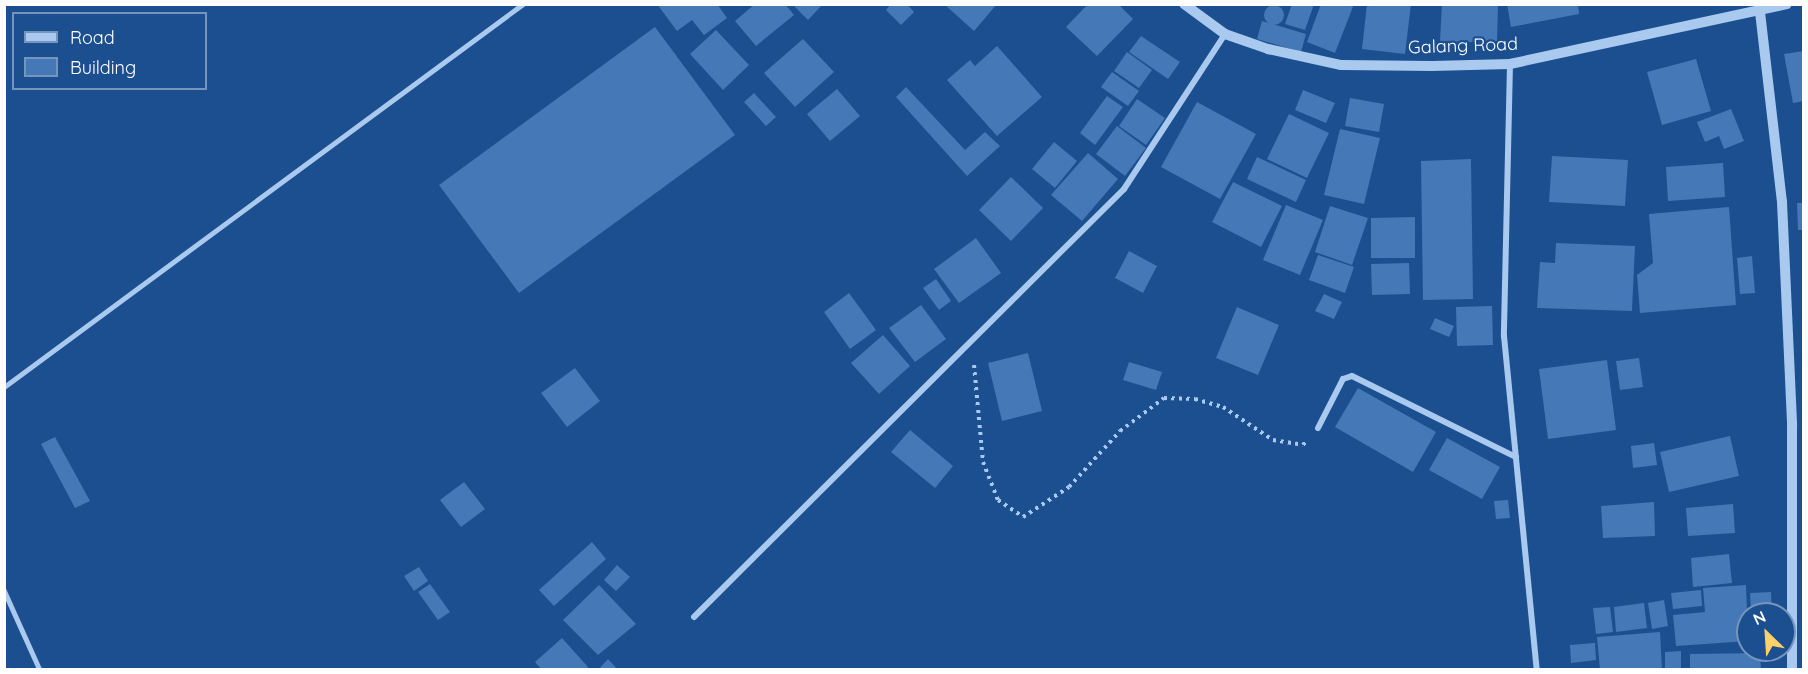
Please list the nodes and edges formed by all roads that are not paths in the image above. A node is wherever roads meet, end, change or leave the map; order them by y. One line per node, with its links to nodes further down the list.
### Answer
1 (523, 4): 7 (lane)
2 (1184, 4): 5 (street, Galang Road)
3 (1787, 4): 4 (street, Galang Road)
4 (1760, 12): 6 (street, Galang Road); 14 (street)
5 (1225, 34): 6 (street, Galang Road); 11 (street)
6 (1510, 64): 9 (street)
7 (4, 387)
8 (1318, 428): 9 (street)
9 (1516, 457): 13 (street)
10 (4, 590): 12 (lane)
11 (694, 617)
12 (40, 669)
13 (1537, 669)
14 (1792, 669)

